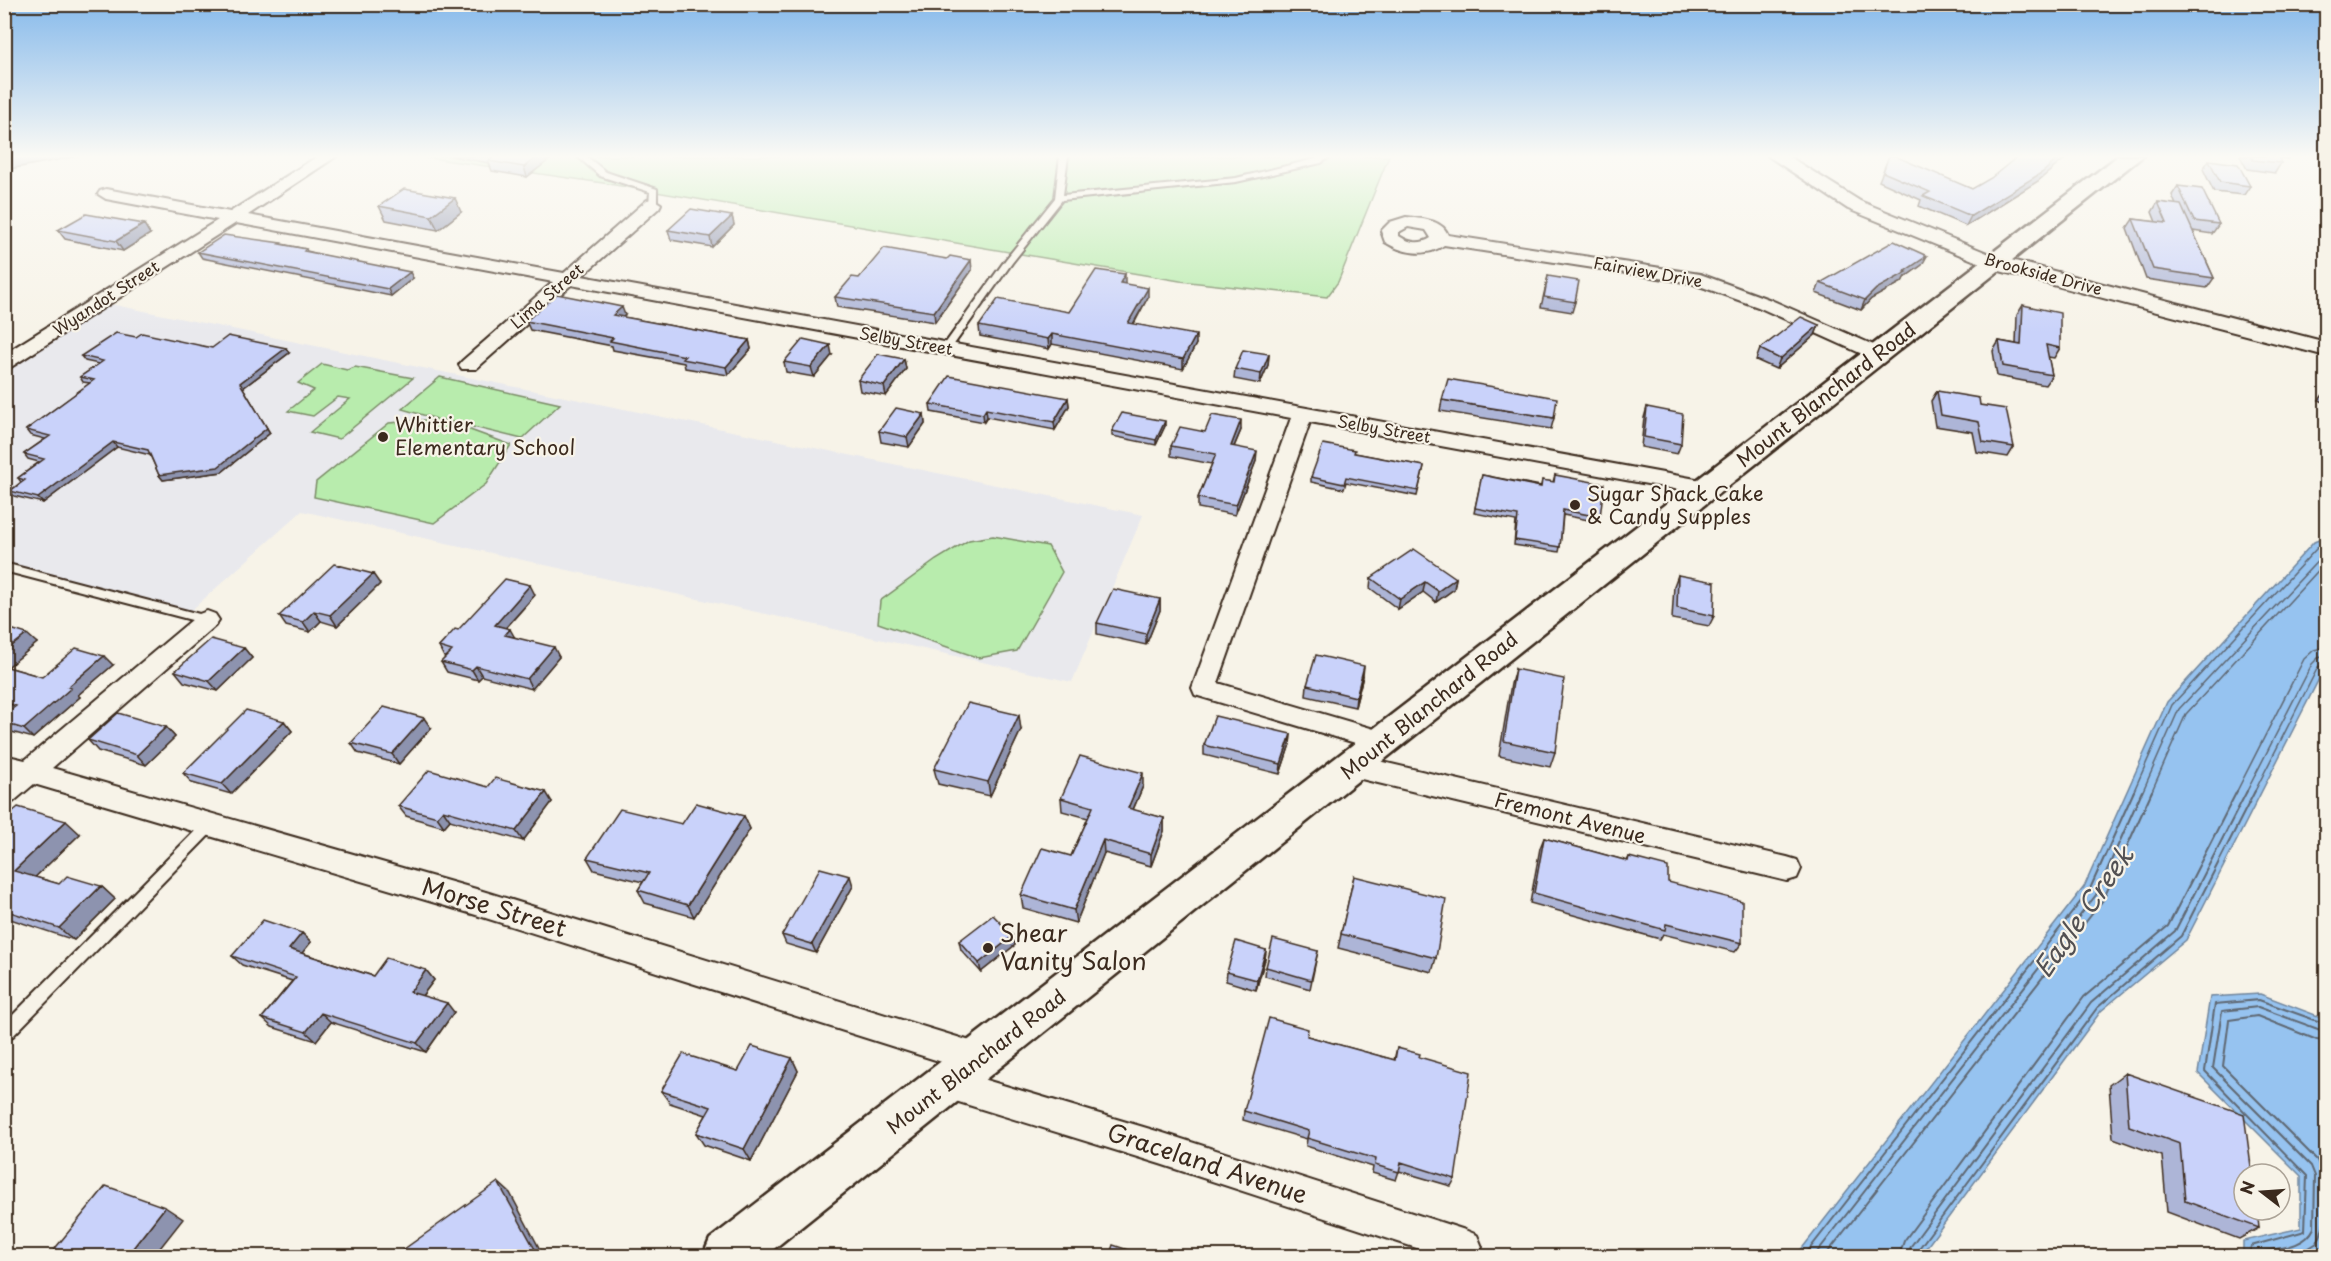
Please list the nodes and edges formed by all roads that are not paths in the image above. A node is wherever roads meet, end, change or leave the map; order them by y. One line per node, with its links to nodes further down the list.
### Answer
1 (219, 215): 7 (street, Selby Street)
2 (234, 215): 7 (street, Wyandot Street)
3 (641, 215): 10 (street, Lima Street)
4 (1046, 215): 11 (lane)
5 (1878, 215): 9 (street, Brookside Drive)
6 (2057, 215): 9 (main road, Mount Blanchard Road)
7 (231, 217): 10 (street, Selby Street); 14 (street, Wyandot Street)
8 (1440, 239): 13 (street, Fairview Drive)
9 (1996, 263): 12 (street, Brookside Drive); 13 (main road, Mount Blanchard Road)
10 (567, 279): 11 (street, Selby Street); 15 (street, Lima Street)
11 (947, 348): 16 (street, Selby Street)
12 (2326, 349)
13 (1878, 354): 17 (main road, Mount Blanchard Road)
14 (4, 363)
15 (469, 365)
16 (1303, 414): 17 (street, Selby Street); 20 (street)
17 (1707, 488): 20 (main road, Mount Blanchard Road)
18 (4, 567): 19 (lane)
19 (207, 620): 22 (street)
20 (1382, 741): 21 (main road, Mount Blanchard Road)
21 (1353, 766): 25 (street, Fremont Avenue); 27 (main road, Mount Blanchard Road)
22 (16, 769): 23 (street); 24 (street, Morse Street)
23 (4, 794)
24 (210, 825): 26 (lane); 27 (street, Morse Street)
25 (1787, 869)
26 (4, 1035)
27 (980, 1059): 28 (main road, Mount Blanchard Road)
28 (949, 1084): 29 (street, Graceland Avenue); 30 (main road, Mount Blanchard Road)
29 (1465, 1247)
30 (727, 1257)

